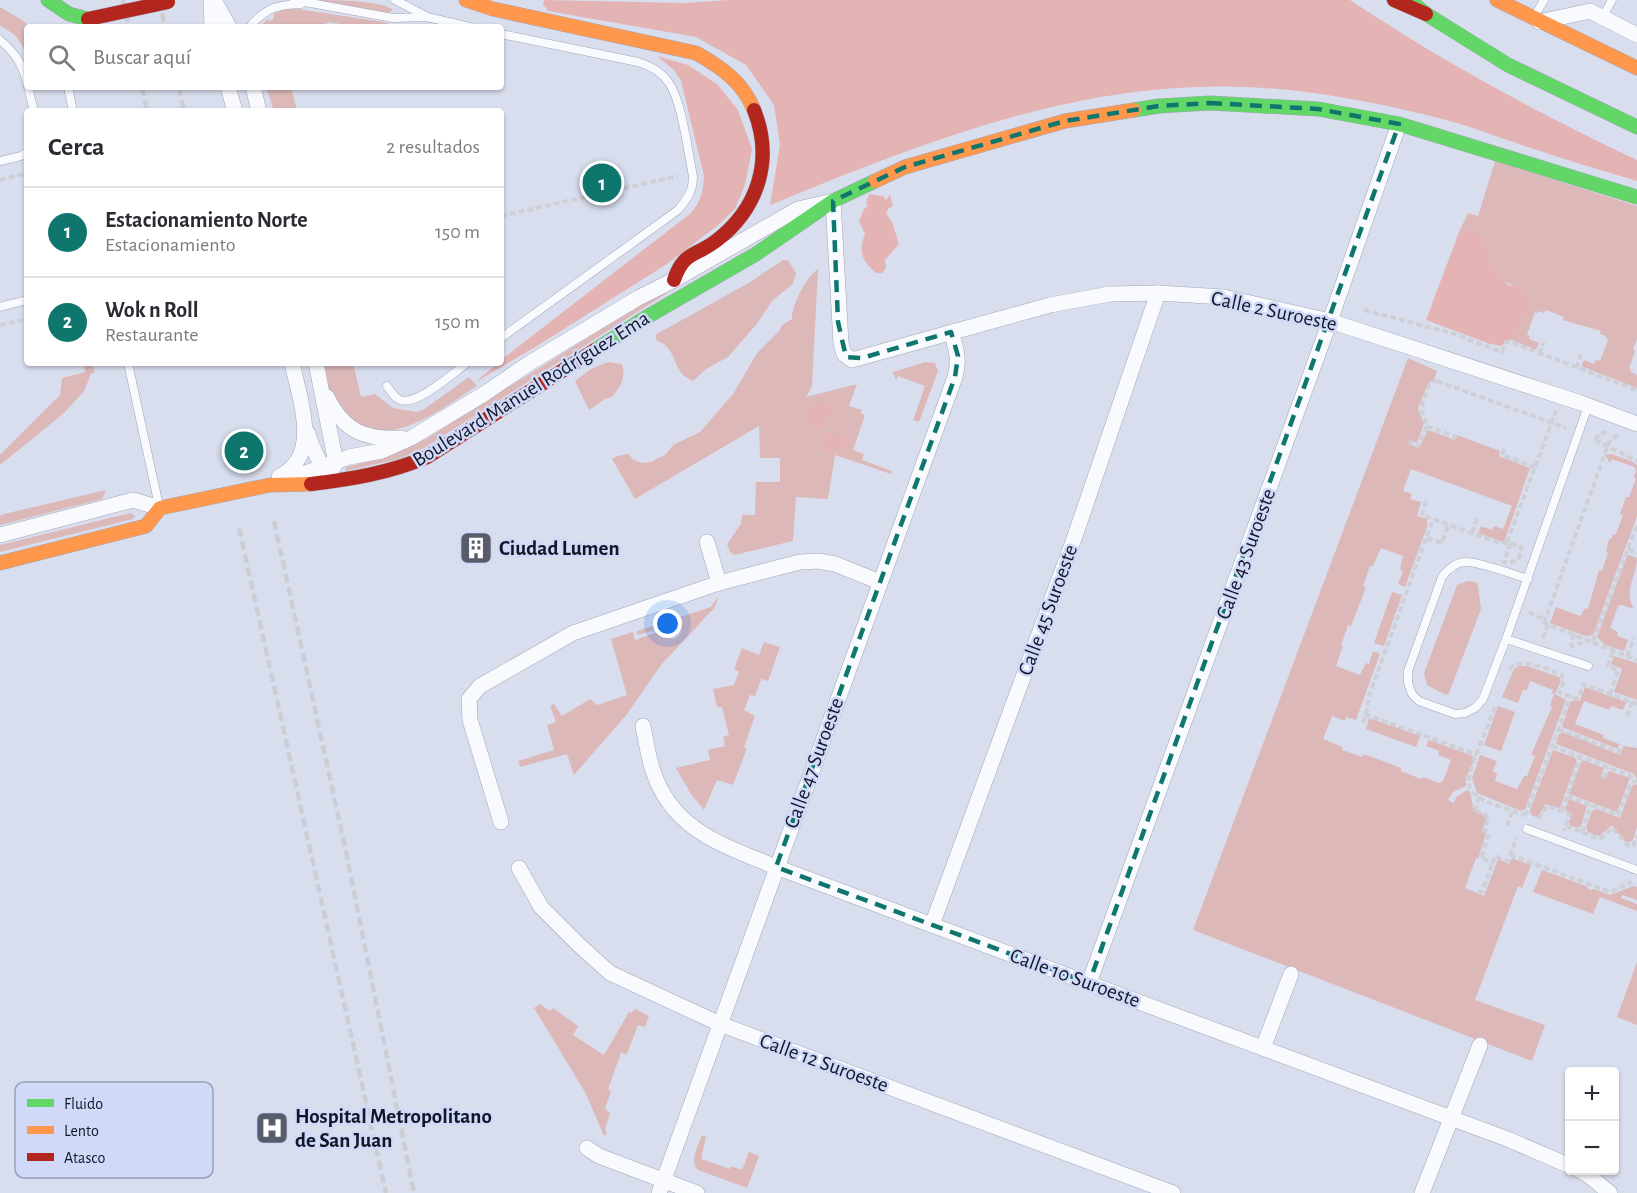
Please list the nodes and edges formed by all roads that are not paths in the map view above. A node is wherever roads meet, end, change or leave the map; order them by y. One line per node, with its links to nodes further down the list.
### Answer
1 (48, 0): 17 (main road)
2 (212, 0): 18 (street); 19 (street)
3 (294, 0): 12 (lane)
4 (395, 0): 14 (lane)
5 (466, 0): 41 (main road)
6 (1394, 0): 13 (main road)
7 (1408, 0): 13 (main road)
8 (1497, 0): 16 (main road)
9 (1544, 0): 16 (lane)
10 (1612, 0): 15 (lane)
11 (173, 1): 17 (main road, bridge)
12 (319, 4): 14 (lane); 20 (lane)
13 (1426, 14): 36 (main road)
14 (427, 17): 21 (lane)
15 (1602, 18): 16 (street); 23 (street)
16 (1536, 21): 25 (main road)
17 (84, 23)
18 (212, 24)
19 (227, 24)
20 (252, 24)
21 (457, 24)
22 (504, 35): 47 (lane)
23 (1637, 35)
24 (0, 40): 26 (lane)
25 (1637, 68)
26 (24, 69)
27 (29, 90): 31 (lane)
28 (69, 90): 32 (lane)
29 (229, 90): 33 (street)
30 (254, 90): 34 (street)
31 (33, 108)
32 (72, 108)
33 (235, 108)
34 (258, 108)
35 (1399, 124): 39 (main road, Boulevard Manuel Rodríguez Ema); 40 (main road, Boulevard Manuel Rodríguez Ema); 45 (street, Calle 43 Suroeste)
36 (1637, 128)
37 (24, 154): 38 (lane)
38 (0, 161)
39 (1637, 197)
40 (833, 201): 41 (street); 46 (street, Calle 2 Suroeste); 59 (main road, Boulevard Manuel Rodríguez Ema)
41 (674, 280): 57 (street)
42 (1158, 293): 45 (street, Calle 2 Suroeste); 46 (street, Calle 2 Suroeste); 77 (street, Calle 45 Suroeste)
43 (24, 301): 44 (lane)
44 (0, 307)
45 (1330, 321): 54 (street, Calle 2 Suroeste); 79 (street, Calle 43 Suroeste)
46 (951, 332): 67 (street, Calle 47 Suroeste)
47 (504, 336)
48 (129, 366): 62 (lane)
49 (293, 366): 56 (street)
50 (316, 366): 58 (street)
51 (317, 366): 57 (street)
52 (463, 366): 53 (lane)
53 (387, 386)
54 (1588, 406): 55 (street, Calle 2 Suroeste); 66 (lane)
55 (1637, 424)
56 (305, 426): 58 (street); 60 (street)
57 (411, 438): 58 (street)
58 (329, 468): 59 (street); 60 (street); 61 (street)
59 (356, 479): 61 (main road, Boulevard Manuel Rodríguez Ema)
60 (270, 485): 61 (main road, Boulevard Manuel Rodríguez Ema); 62 (main road, Boulevard Manuel Rodríguez Ema)
61 (298, 485)
62 (160, 508): 63 (street); 65 (main road)
63 (0, 535)
64 (707, 542): 68 (street)
65 (0, 563)
66 (1527, 579): 69 (lane); 69 (lane)
67 (880, 582): 68 (street); 74 (street, Calle 47 Suroeste)
68 (719, 583): 72 (street)
69 (1506, 639): 70 (lane)
70 (1588, 666)
71 (643, 726): 74 (street, Calle 10 Suroeste)
72 (501, 822)
73 (1525, 827): 76 (lane)
74 (776, 867): 77 (street, Calle 10 Suroeste); 80 (street, Calle 47 Suroeste)
75 (519, 868): 80 (street, Calle 12 Suroeste)
76 (1637, 870)
77 (932, 925): 79 (street, Calle 10 Suroeste)
78 (1291, 974): 82 (street)
79 (1089, 983): 82 (street, Calle 10 Suroeste)
80 (720, 1024): 87 (street, Calle 47 Suroeste); 89 (street, Calle 12 Suroeste)
81 (1480, 1045): 83 (street)
82 (1263, 1048): 83 (street, Calle 10 Suroeste)
83 (1452, 1119): 85 (street, Calle 10 Suroeste); 90 (street)
84 (587, 1148): 87 (street)
85 (1565, 1164)
86 (1588, 1175): 91 (street)
87 (661, 1186): 88 (street)
88 (697, 1193)
89 (1173, 1193)
90 (1422, 1193)
91 (1610, 1193)

